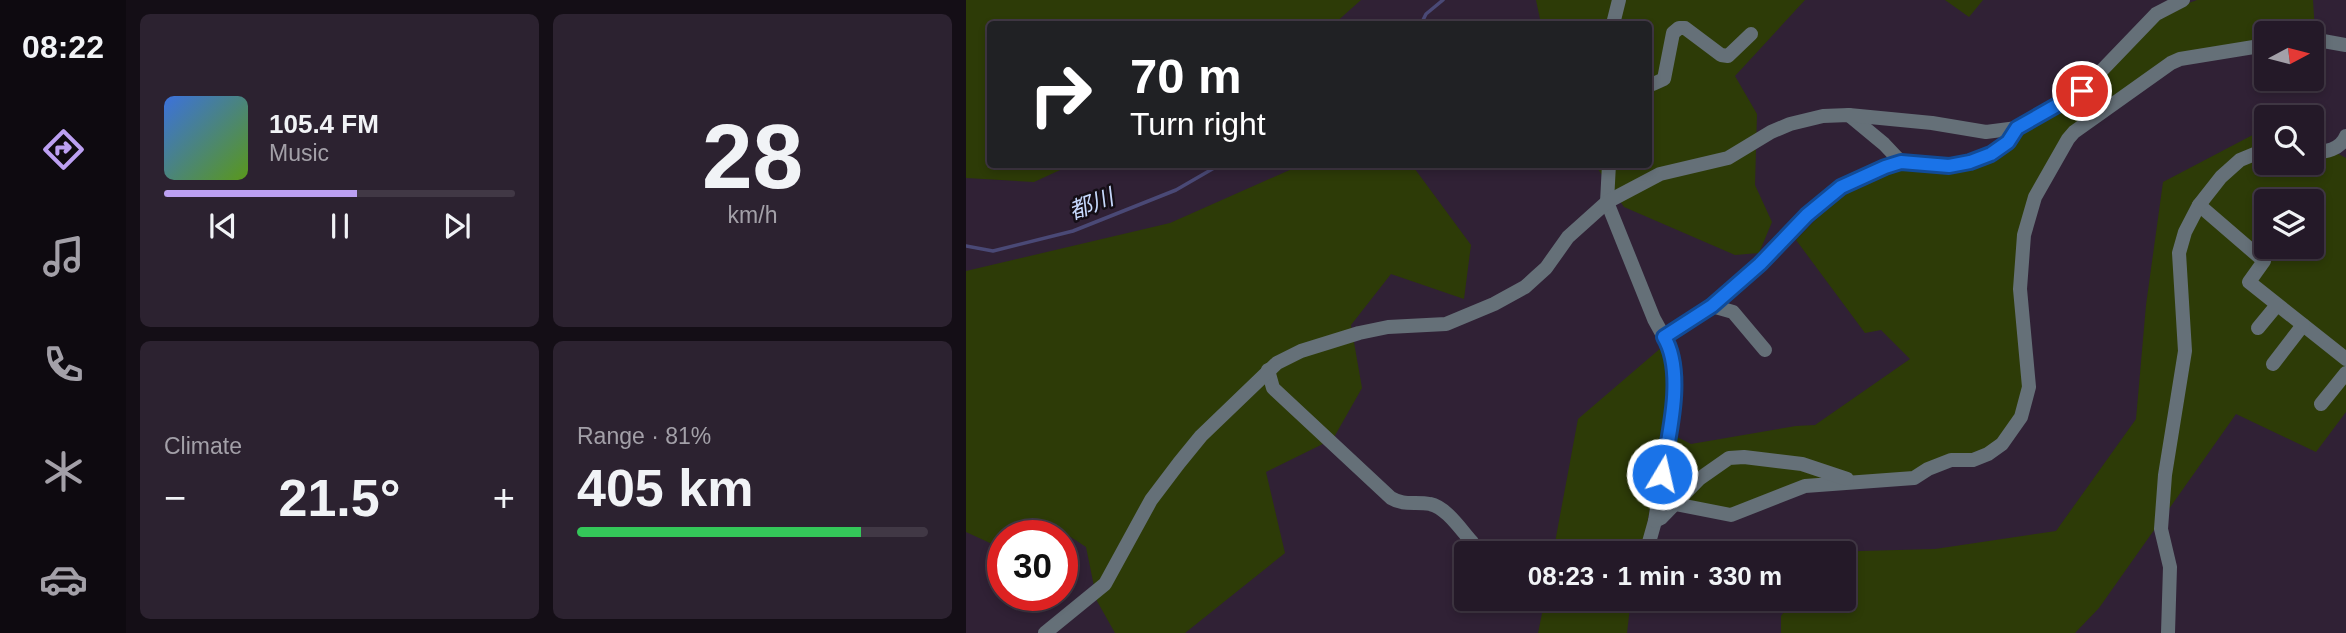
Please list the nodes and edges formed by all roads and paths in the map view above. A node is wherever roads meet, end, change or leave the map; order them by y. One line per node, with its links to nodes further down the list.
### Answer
1 (1619, 0): 3 (street)
2 (2183, 0): 10 (street)
3 (1614, 21)
4 (1751, 34): 8 (street)
5 (2324, 41): 6 (street)
6 (2346, 45)
7 (2254, 47): 29 (street)
8 (1652, 84)
9 (1849, 115): 10 (street); 14 (street); 16 (street)
10 (2017, 128): 14 (street)
11 (2345, 138): 12 (street)
12 (2324, 150)
13 (2254, 156): 17 (street)
14 (1901, 162): 19 (street)
15 (1609, 168): 16 (street)
16 (1607, 202): 22 (street); 26 (street)
17 (2199, 205): 18 (street); 35 (street)
18 (2277, 305): 20 (street); 21 (street)
19 (1712, 306): 22 (street); 23 (street)
20 (2303, 325): 24 (street); 25 (street)
21 (2258, 328)
22 (1664, 337): 31 (street)
23 (1765, 350)
24 (2346, 359)
25 (2273, 364)
26 (1268, 370): 32 (street); 34 (street)
27 (2346, 373): 28 (street)
28 (2321, 404)
29 (1856, 482): 30 (street); 30 (street)
30 (1675, 504): 31 (street)
31 (1655, 521): 33 (street)
32 (1471, 541)
33 (1650, 541)
34 (1045, 633)
35 (2168, 633)

